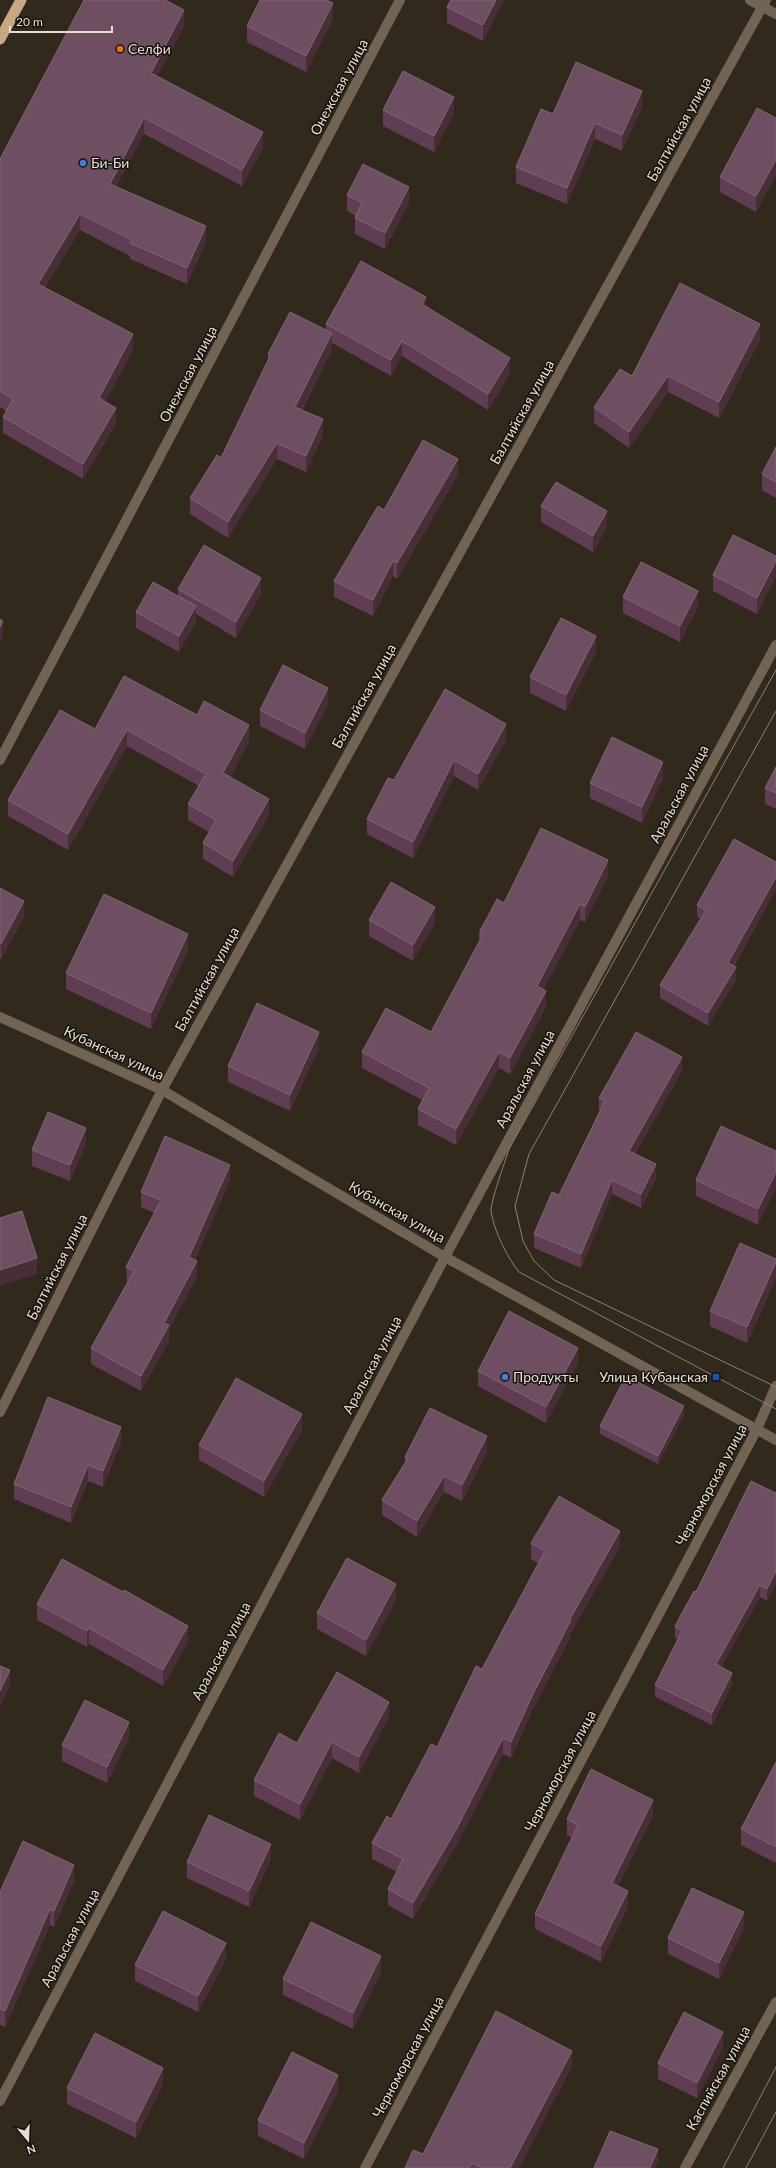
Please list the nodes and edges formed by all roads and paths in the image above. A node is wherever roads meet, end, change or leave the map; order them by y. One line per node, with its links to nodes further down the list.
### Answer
1 (21, 0): 6 (highway)
2 (400, 0): 8 (street, Онежская улица)
3 (750, 0): 4 (street)
4 (765, 3): 5 (street); 10 (street, Балтийская улица)
5 (776, 14)
6 (0, 39)
7 (776, 645): 11 (street, Аральская улица)
8 (0, 760)
9 (0, 1017): 10 (street, Кубанская улица)
10 (162, 1090): 11 (street, Кубанская улица); 13 (street, Балтийская улица)
11 (445, 1257): 14 (street, Кубанская улица); 17 (street, Аральская улица)
12 (776, 1386): 14 (street, Черноморская улица)
13 (0, 1412)
14 (756, 1431): 15 (street, Кубанская улица); 18 (street, Черноморская улица)
15 (776, 1440)
16 (776, 2002): 19 (street, Каспийская улица)
17 (0, 2101)
18 (365, 2168)
19 (684, 2168)

